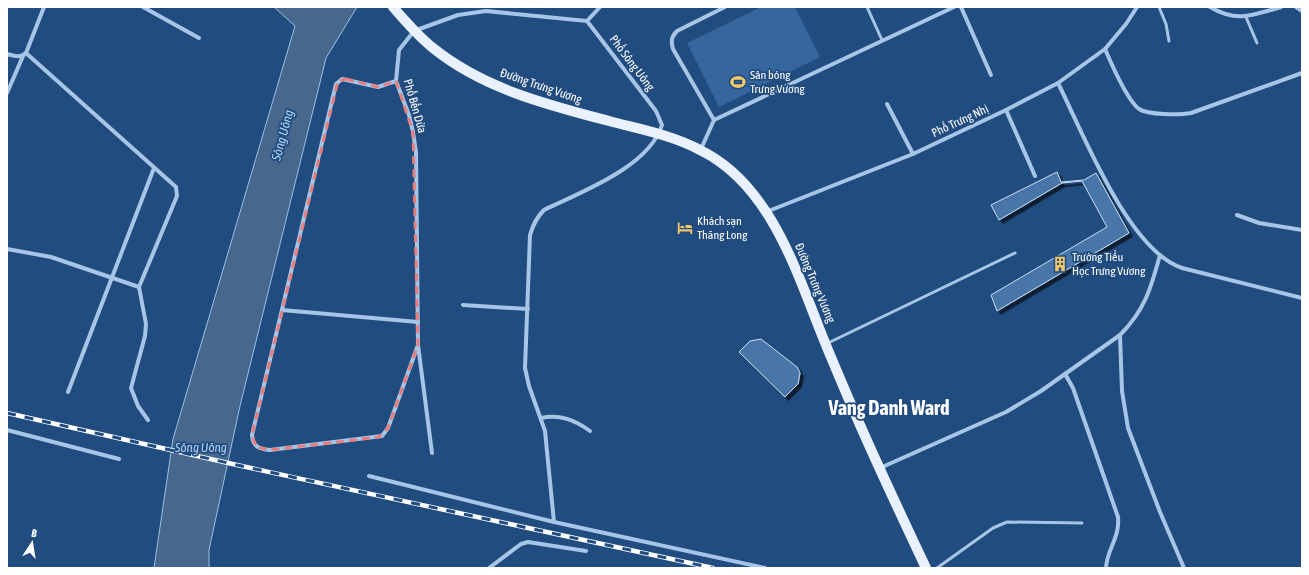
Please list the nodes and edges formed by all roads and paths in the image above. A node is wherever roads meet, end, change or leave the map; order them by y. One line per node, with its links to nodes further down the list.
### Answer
1 (44, 7): 24 (street)
2 (143, 7): 18 (street)
3 (393, 7): 17 (main road, Đường Trưng Vương)
4 (600, 7): 16 (street)
5 (725, 7): 32 (street)
6 (867, 7): 19 (lane)
7 (954, 7): 19 (street)
8 (961, 7): 26 (street)
9 (1137, 7): 22 (street, Phố Trưng Nhị)
10 (1159, 7): 20 (lane)
11 (1210, 7): 15 (street)
12 (1281, 7): 15 (street)
13 (1296, 7): 14 (street)
14 (1302, 11)
15 (1246, 17): 21 (lane)
16 (587, 21): 17 (street); 33 (street, Phố Sông Uông)
17 (414, 31): 27 (street, Phố Bến Dừa); 33 (main road, Đường Trưng Vương)
18 (199, 38)
19 (882, 40): 32 (street)
20 (1169, 41)
21 (1257, 44)
22 (1105, 49): 25 (street); 28 (street, Phố Trưng Nhị)
23 (7, 54): 24 (street)
24 (25, 54): 29 (street); 36 (street)
25 (1302, 73)
26 (991, 75)
27 (396, 81): 49 (street); 50 (street, Phố Bến Dừa)
28 (1058, 83): 31 (street, Phố Trưng Nhị); 43 (street)
29 (7, 93)
30 (887, 104): 35 (street)
31 (1006, 110): 35 (street, Phố Trưng Nhị); 37 (street)
32 (714, 120): 34 (street)
33 (660, 135): 34 (main road, Đường Trưng Vương); 48 (street)
34 (700, 150): 38 (main road, Đường Trưng Vương)
35 (913, 154): 38 (street, Phố Trưng Nhị)
36 (154, 168): 44 (street); 45 (street)
37 (1034, 176)
38 (765, 212): 52 (main road, Đường Trưng Vương)
39 (1237, 215): 40 (street)
40 (1302, 230)
41 (7, 249): 44 (street)
42 (1015, 253): 52 (lane)
43 (1160, 255): 46 (street); 51 (street)
44 (111, 277): 45 (street); 55 (street)
45 (139, 287): 57 (street)
46 (1302, 298)
47 (463, 305): 48 (street)
48 (528, 309): 56 (street)
49 (282, 310): 50 (street); 53 (street)
50 (418, 322): 53 (street, Phố Bến Dừa)
51 (1120, 335): 54 (street); 72 (street)
52 (826, 344): 62 (main road, Đường Trưng Vương)
53 (418, 345): 60 (street)
54 (1065, 374): 62 (street); 71 (street)
55 (68, 392)
56 (542, 418): 59 (street); 64 (street)
57 (148, 420)
58 (7, 430): 61 (street)
59 (590, 431)
60 (432, 453)
61 (119, 459)
62 (879, 468): 69 (main road, Đường Trưng Vương)
63 (368, 476): 64 (street)
64 (554, 522): 68 (street)
65 (1082, 523): 70 (lane)
66 (586, 551): 67 (street)
67 (489, 568)
68 (765, 568)
69 (926, 568)
70 (937, 568)
71 (1106, 568)
72 (1184, 568)

